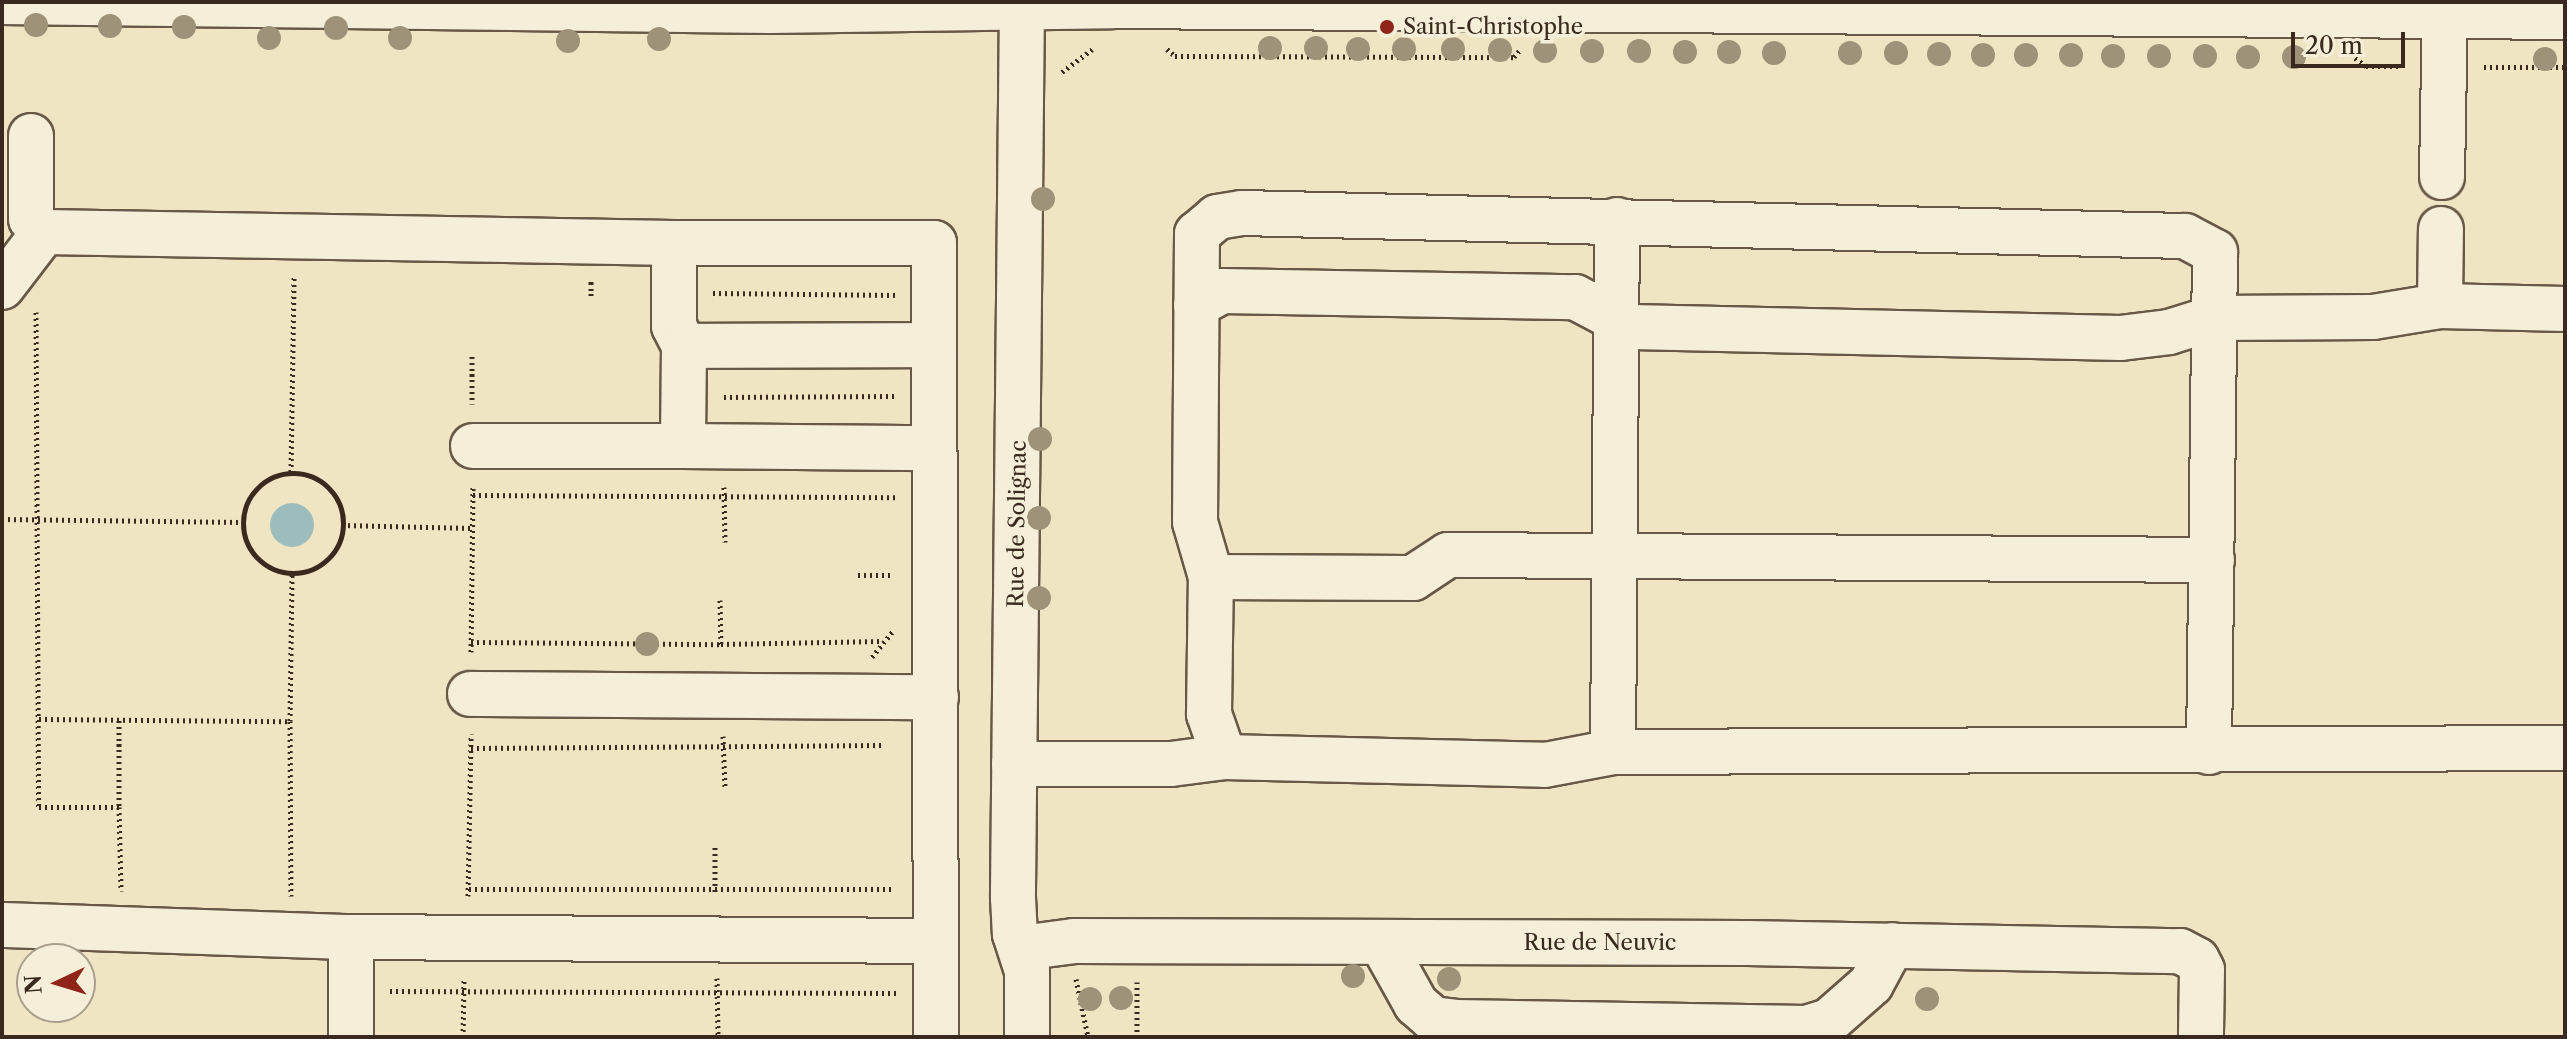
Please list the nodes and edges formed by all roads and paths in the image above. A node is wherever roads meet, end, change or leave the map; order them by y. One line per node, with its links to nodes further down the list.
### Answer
1 (2, 2): 3 (street)
2 (1022, 5): 3 (street); 4 (street); 57 (street, Rue de Solignac)
3 (935, 6)
4 (2445, 9): 5 (street); 9 (street)
5 (2565, 17)
6 (1103, 48): 7 (path)
7 (1058, 76)
8 (31, 136): 12 (street)
9 (2442, 177)
10 (1617, 220): 18 (street); 21 (street); 22 (street)
11 (2441, 229): 19 (street)
12 (44, 232): 13 (street); 15 (street)
13 (296, 236): 14 (street); 30 (path)
14 (674, 243): 23 (street); 24 (street)
15 (19, 292): 34 (path)
16 (724, 293): 17 (path)
17 (905, 295)
18 (1196, 305): 22 (street); 43 (street)
19 (2440, 306): 20 (street); 21 (street)
20 (2565, 309)
21 (2214, 318): 22 (street); 39 (street)
22 (1616, 322): 38 (street)
23 (933, 345): 24 (street); 29 (street)
24 (684, 346): 28 (street)
25 (904, 396): 26 (path)
26 (723, 397)
27 (473, 446): 28 (street)
28 (683, 446): 29 (street)
29 (934, 448): 47 (street)
30 (291, 472): 35 (path); 36 (path)
31 (473, 495): 32 (path)
32 (899, 497)
33 (2, 519): 34 (path)
34 (37, 520): 35 (path); 48 (path)
35 (241, 522): 40 (path)
36 (342, 525): 37 (path); 40 (path)
37 (473, 528)
38 (1614, 555): 39 (street); 43 (street); 54 (street)
39 (2212, 560): 55 (street)
40 (292, 574): 50 (path)
41 (858, 575): 42 (path)
42 (901, 575)
43 (1211, 577): 56 (street)
44 (882, 641): 45 (path)
45 (471, 642)
46 (470, 694): 47 (street)
47 (936, 697): 65 (street)
48 (39, 719): 49 (path); 58 (path)
49 (119, 720): 50 (path); 58 (path)
50 (290, 721): 62 (path)
51 (885, 745): 52 (path)
52 (471, 748)
53 (2565, 748): 55 (street)
54 (1613, 752): 55 (street); 56 (street)
55 (2209, 752)
56 (1224, 757): 57 (street)
57 (1014, 764): 69 (street, Rue de Solignac)
58 (119, 807): 61 (path)
59 (469, 889): 60 (path)
60 (899, 889)
61 (121, 896)
62 (276, 898)
63 (2, 925): 64 (street)
64 (351, 937): 65 (street); 73 (street)
65 (936, 941): 74 (street)
66 (1137, 942): 67 (street, Rue de Neuvic); 69 (street, Rue de Neuvic); 76 (path)
67 (1382, 943): 68 (street, Rue de Neuvic); 72 (street)
68 (1892, 945): 72 (street); 77 (street, Rue de Neuvic)
69 (1021, 948): 75 (street, Rue de Solignac)
70 (385, 991): 71 (path)
71 (903, 993)
72 (1430, 1028)
73 (351, 1037)
74 (936, 1037)
75 (1027, 1037)
76 (1137, 1037)
77 (2201, 1037)

